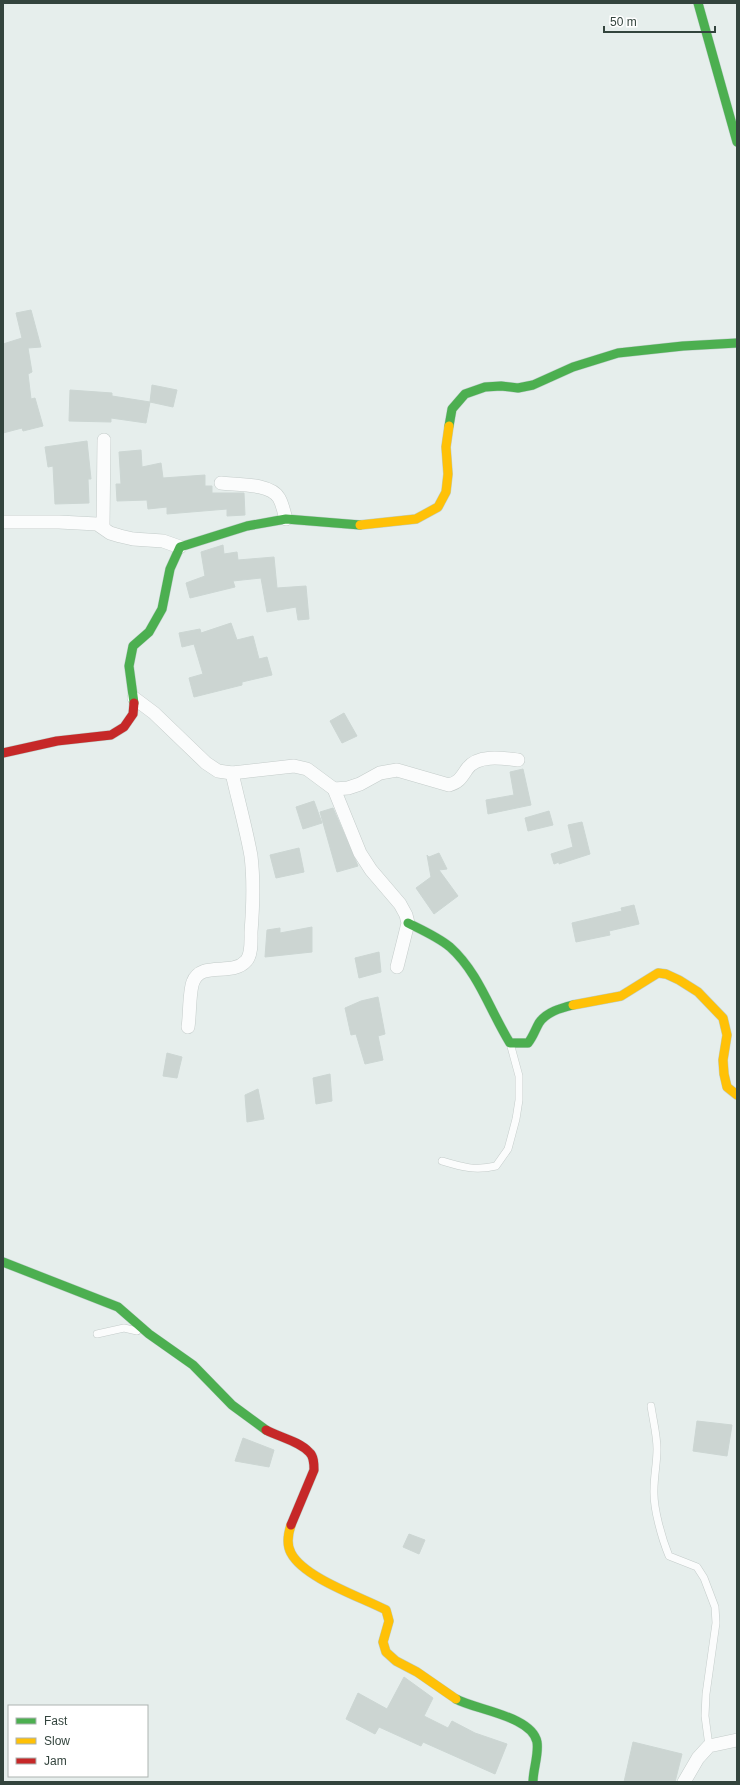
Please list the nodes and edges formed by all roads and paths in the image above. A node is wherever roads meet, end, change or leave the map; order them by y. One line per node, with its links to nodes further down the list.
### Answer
1 (698, 3): 2 (street)
2 (737, 142)
3 (737, 343): 6 (street)
4 (104, 440): 8 (street)
5 (221, 483): 6 (street)
6 (286, 520): 9 (street)
7 (3, 522): 8 (street)
8 (103, 527): 9 (street)
9 (180, 547): 10 (street)
10 (134, 698): 11 (street); 13 (street)
11 (3, 753)
12 (518, 760): 14 (street)
13 (232, 773): 14 (street); 17 (street)
14 (334, 789): 15 (street)
15 (408, 923): 16 (street); 18 (street)
16 (397, 967)
17 (188, 1027)
18 (510, 1043): 19 (street); 20 (lane)
19 (737, 1095)
20 (442, 1161)
21 (3, 1262): 23 (street)
22 (97, 1334): 23 (lane)
23 (149, 1334): 27 (street)
24 (651, 1406): 26 (lane)
25 (737, 1740): 26 (street)
26 (709, 1746): 28 (street)
27 (533, 1782)
28 (684, 1782)

